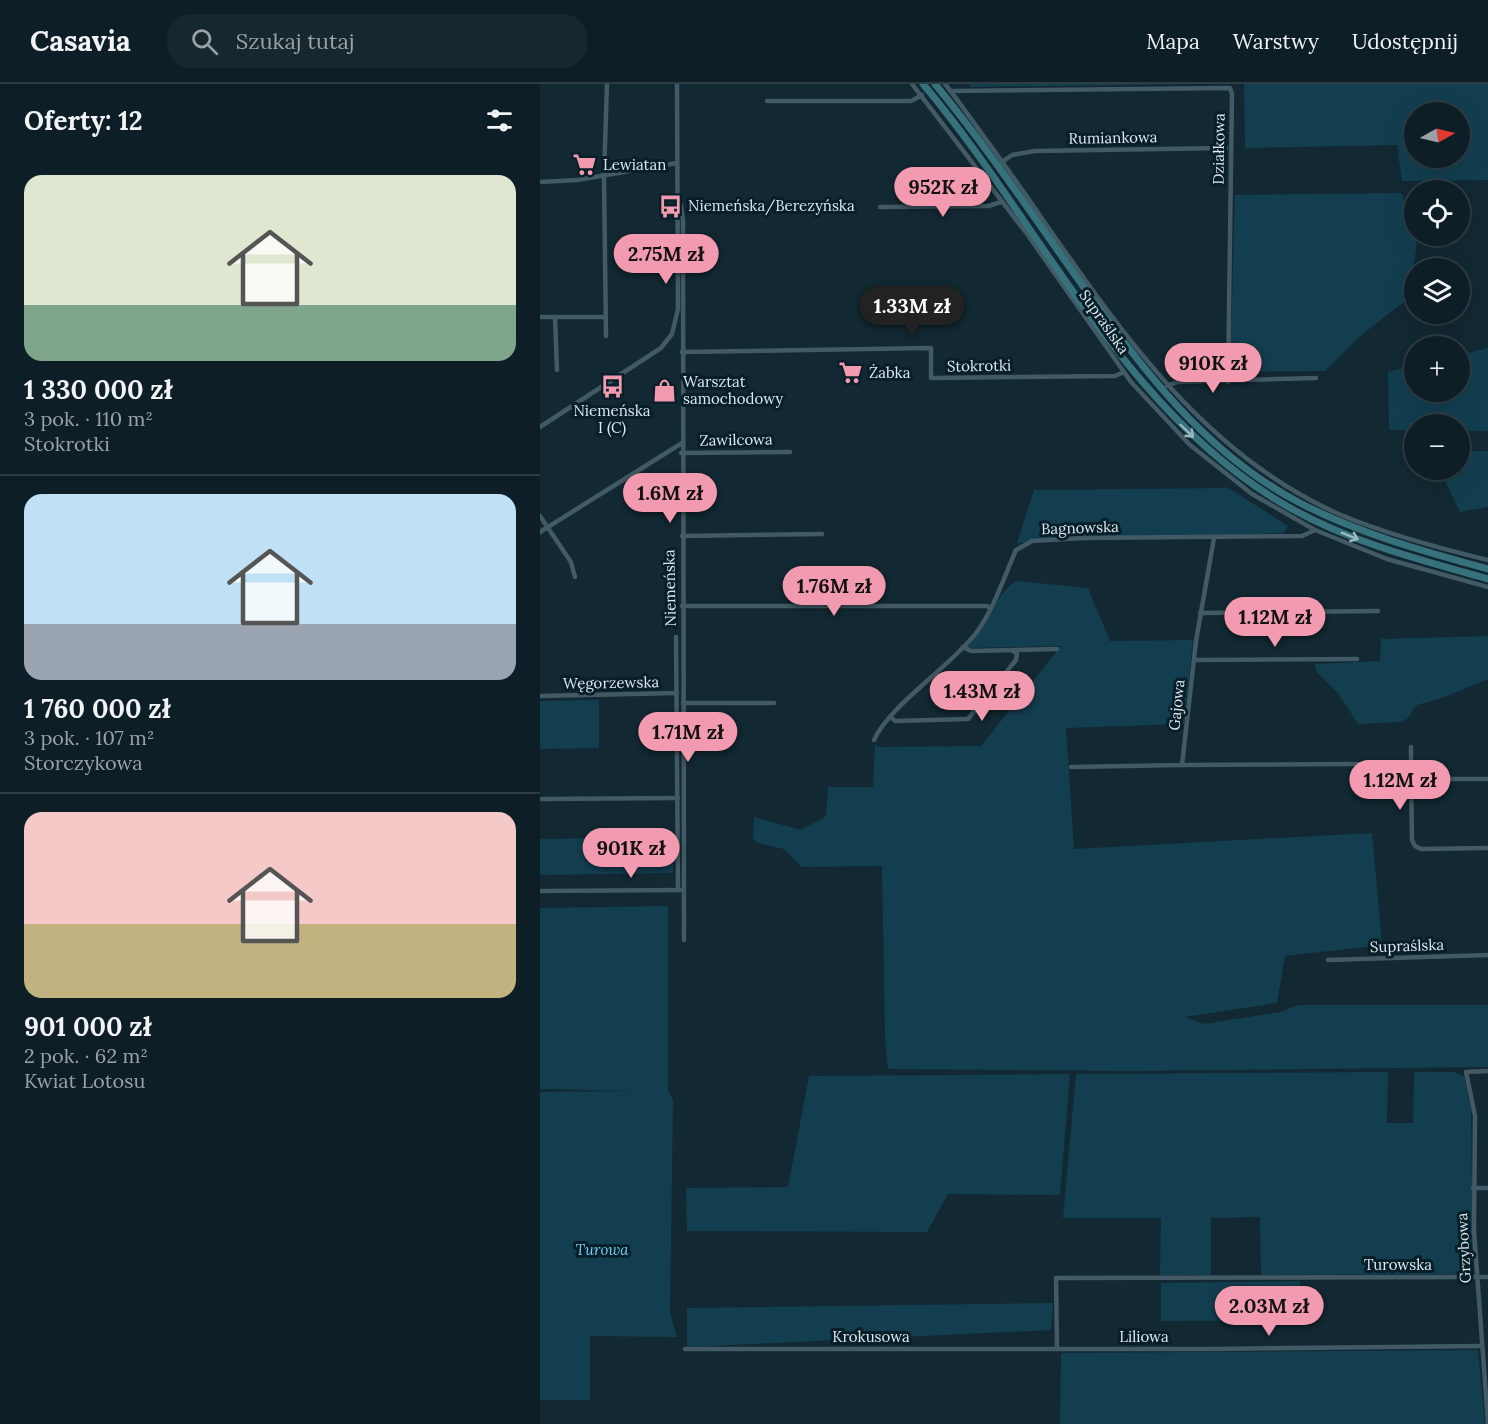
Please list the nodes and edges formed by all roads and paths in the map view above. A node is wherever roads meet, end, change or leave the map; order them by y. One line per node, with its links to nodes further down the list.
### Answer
1 (607, 84): 13 (street)
2 (677, 84): 12 (street, Niemeńska)
3 (912, 84): 8 (street, Supraślska)
4 (923, 84): 42 (main road, one-way to 42)
5 (935, 84): 40 (main road)
6 (945, 84): 7 (street, Supraślska)
7 (950, 91): 11 (street, Supraślska); 26 (street, Działkowa)
8 (922, 95): 9 (street); 15 (street, Supraślska)
9 (767, 101)
10 (1226, 148): 11 (street, Rumiankowa)
11 (1002, 162): 27 (street, Supraślska)
12 (677, 163): 13 (street); 16 (street, Niemeńska)
13 (604, 176): 14 (street); 20 (street)
14 (540, 182)
15 (1001, 202): 17 (street); 24 (street, Supraślska)
16 (677, 206): 22 (street, Niemeńska); 28 (street, Niemeńska)
17 (880, 207)
18 (540, 317): 19 (street)
19 (555, 317): 20 (street); 23 (street)
20 (605, 317): 21 (street)
21 (606, 336)
22 (682, 351): 24 (street, Stokrotki); 29 (street, Niemeńska)
23 (557, 370)
24 (1124, 372): 34 (street, Supraślska)
25 (1316, 378): 26 (street)
26 (1228, 382): 27 (street)
27 (1167, 386): 39 (street, Supraślska)
28 (540, 427)
29 (682, 443): 31 (street, Niemeńska); 33 (street)
30 (790, 452): 31 (street, Zawilcowa)
31 (681, 453): 37 (street, Niemeńska)
32 (540, 516): 33 (street)
33 (547, 527): 35 (street); 41 (street)
34 (1315, 530): 38 (street, Bagnowska); 43 (street, Supraślska)
35 (540, 532)
36 (822, 534): 37 (street)
37 (682, 536): 44 (street, Niemeńska)
38 (1214, 538): 45 (street, Bagnowska); 47 (street, Gajowa)
39 (1488, 560)
40 (1488, 569)
41 (574, 577)
42 (1488, 579)
43 (1488, 587)
44 (682, 606): 45 (street); 55 (street, Niemeńska)
45 (990, 608): 49 (street, Bagnowska)
46 (1378, 611): 47 (street)
47 (1200, 613): 53 (street, Gajowa)
48 (676, 637): 54 (street)
49 (963, 647): 51 (street); 59 (street, Bagnowska)
50 (1057, 649): 51 (street)
51 (1012, 650): 59 (street)
52 (1357, 659): 53 (street)
53 (1194, 660): 63 (street, Gajowa)
54 (676, 693): 55 (street, Węgorzewska); 56 (street, Węgorzewska); 67 (street)
55 (683, 693): 58 (street, Niemeńska)
56 (540, 696)
57 (774, 703): 58 (street)
58 (683, 704): 67 (street, Niemeńska)
59 (891, 717): 60 (street, Bagnowska)
60 (874, 740)
61 (1411, 747): 65 (street)
62 (1359, 764): 63 (street)
63 (1182, 765): 64 (street)
64 (1071, 767)
65 (1412, 779): 66 (street); 69 (street)
66 (1488, 779)
67 (680, 798): 68 (street); 70 (street, Niemeńska)
68 (540, 799)
69 (1488, 848)
70 (681, 890): 71 (street); 72 (street, Niemeńska)
71 (540, 891)
72 (684, 940)
73 (1488, 955): 74 (street, Supraślska)
74 (1328, 960)
75 (1488, 1071): 76 (street, Grzybowa)
76 (1473, 1188): 77 (street); 78 (street, Grzybowa)
77 (1488, 1188)
78 (1477, 1277): 79 (street, Turowska); 80 (street, Grzybowa); 82 (street, Turowska)
79 (1488, 1277)
80 (1482, 1346): 82 (street, Liliowa); 83 (street, Grzybowa)
81 (685, 1349): 82 (street, Krokusowa)
82 (1057, 1349)
83 (1486, 1382): 84 (street, Grzybowa)
84 (1488, 1423)

